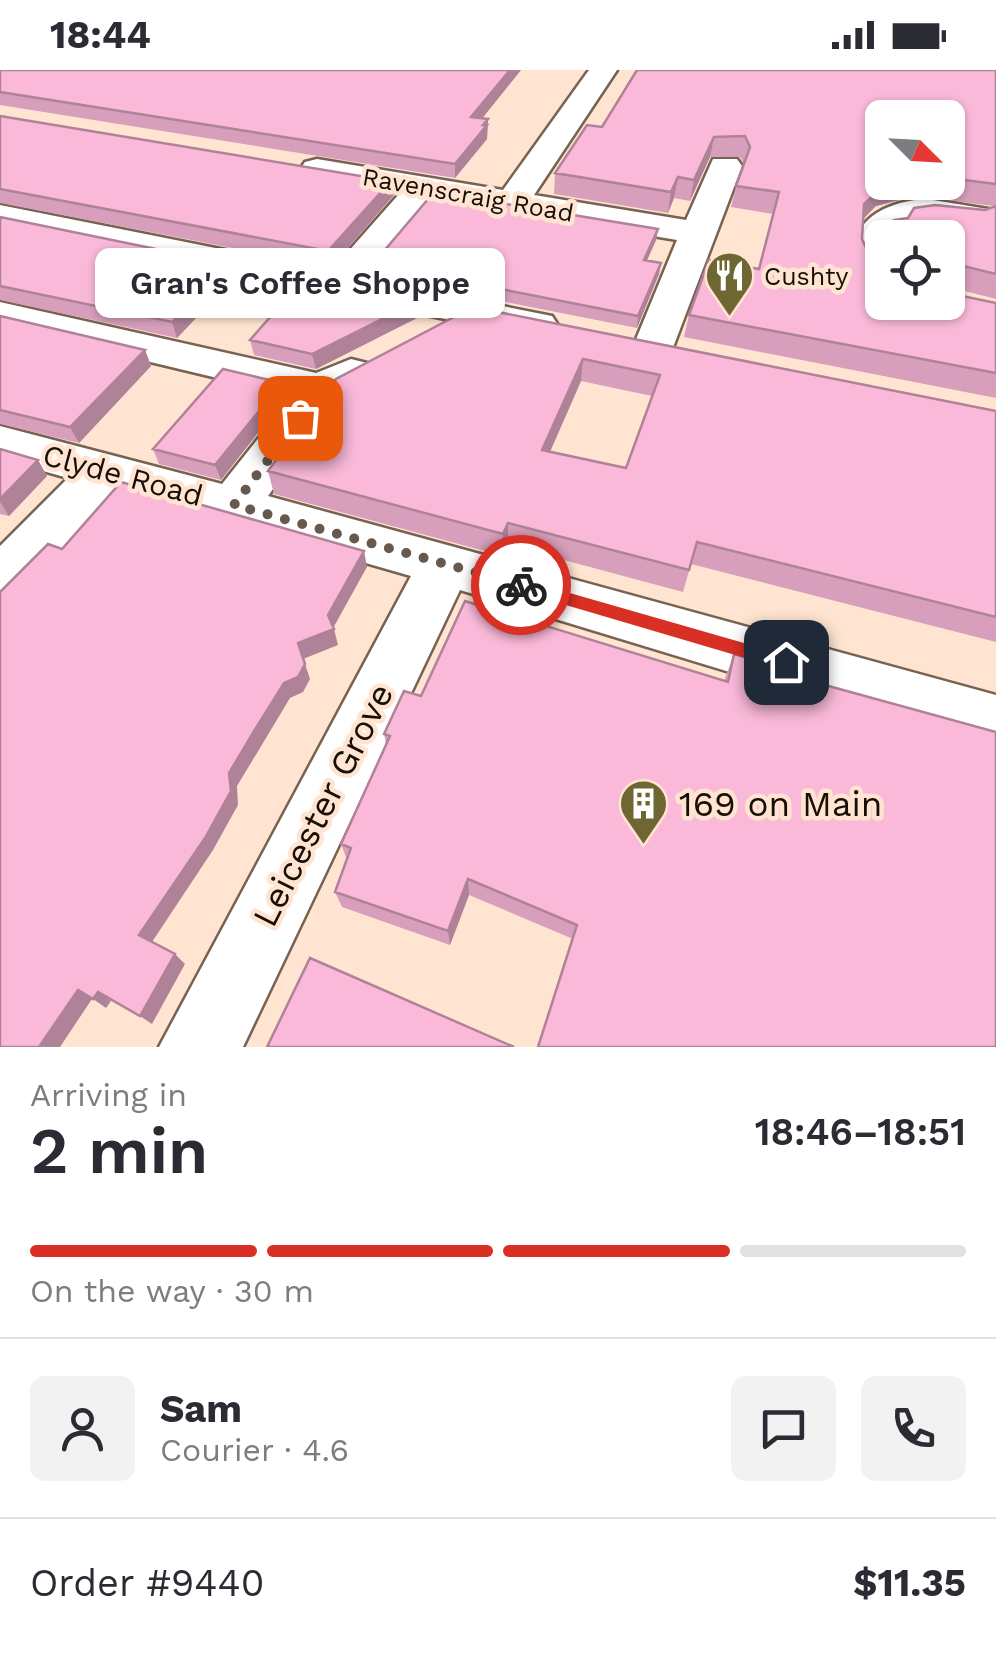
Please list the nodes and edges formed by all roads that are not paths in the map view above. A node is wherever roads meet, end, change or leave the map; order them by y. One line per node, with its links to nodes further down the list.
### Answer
1 (604, 70): 5 (street)
2 (292, 165): 4 (street, Ravenscraig Road)
3 (725, 166): 9 (street)
4 (424, 187): 5 (street, Ravenscraig Road); 10 (street)
5 (512, 202): 9 (street, Ravenscraig Road)
6 (0, 216): 10 (street)
7 (981, 218): 8 (street)
8 (885, 220)
9 (699, 234): 11 (street)
10 (341, 285): 11 (street)
11 (468, 311): 13 (street)
12 (0, 314): 13 (street)
13 (322, 389): 16 (street)
14 (0, 442): 15 (street, Clyde Road)
15 (104, 471): 16 (street, Clyde Road); 18 (street)
16 (234, 505): 17 (street, Clyde Road)
17 (446, 564): 19 (street, Clyde Road); 20 (street, Leicester Grove)
18 (0, 581)
19 (996, 724)
20 (200, 1047)

